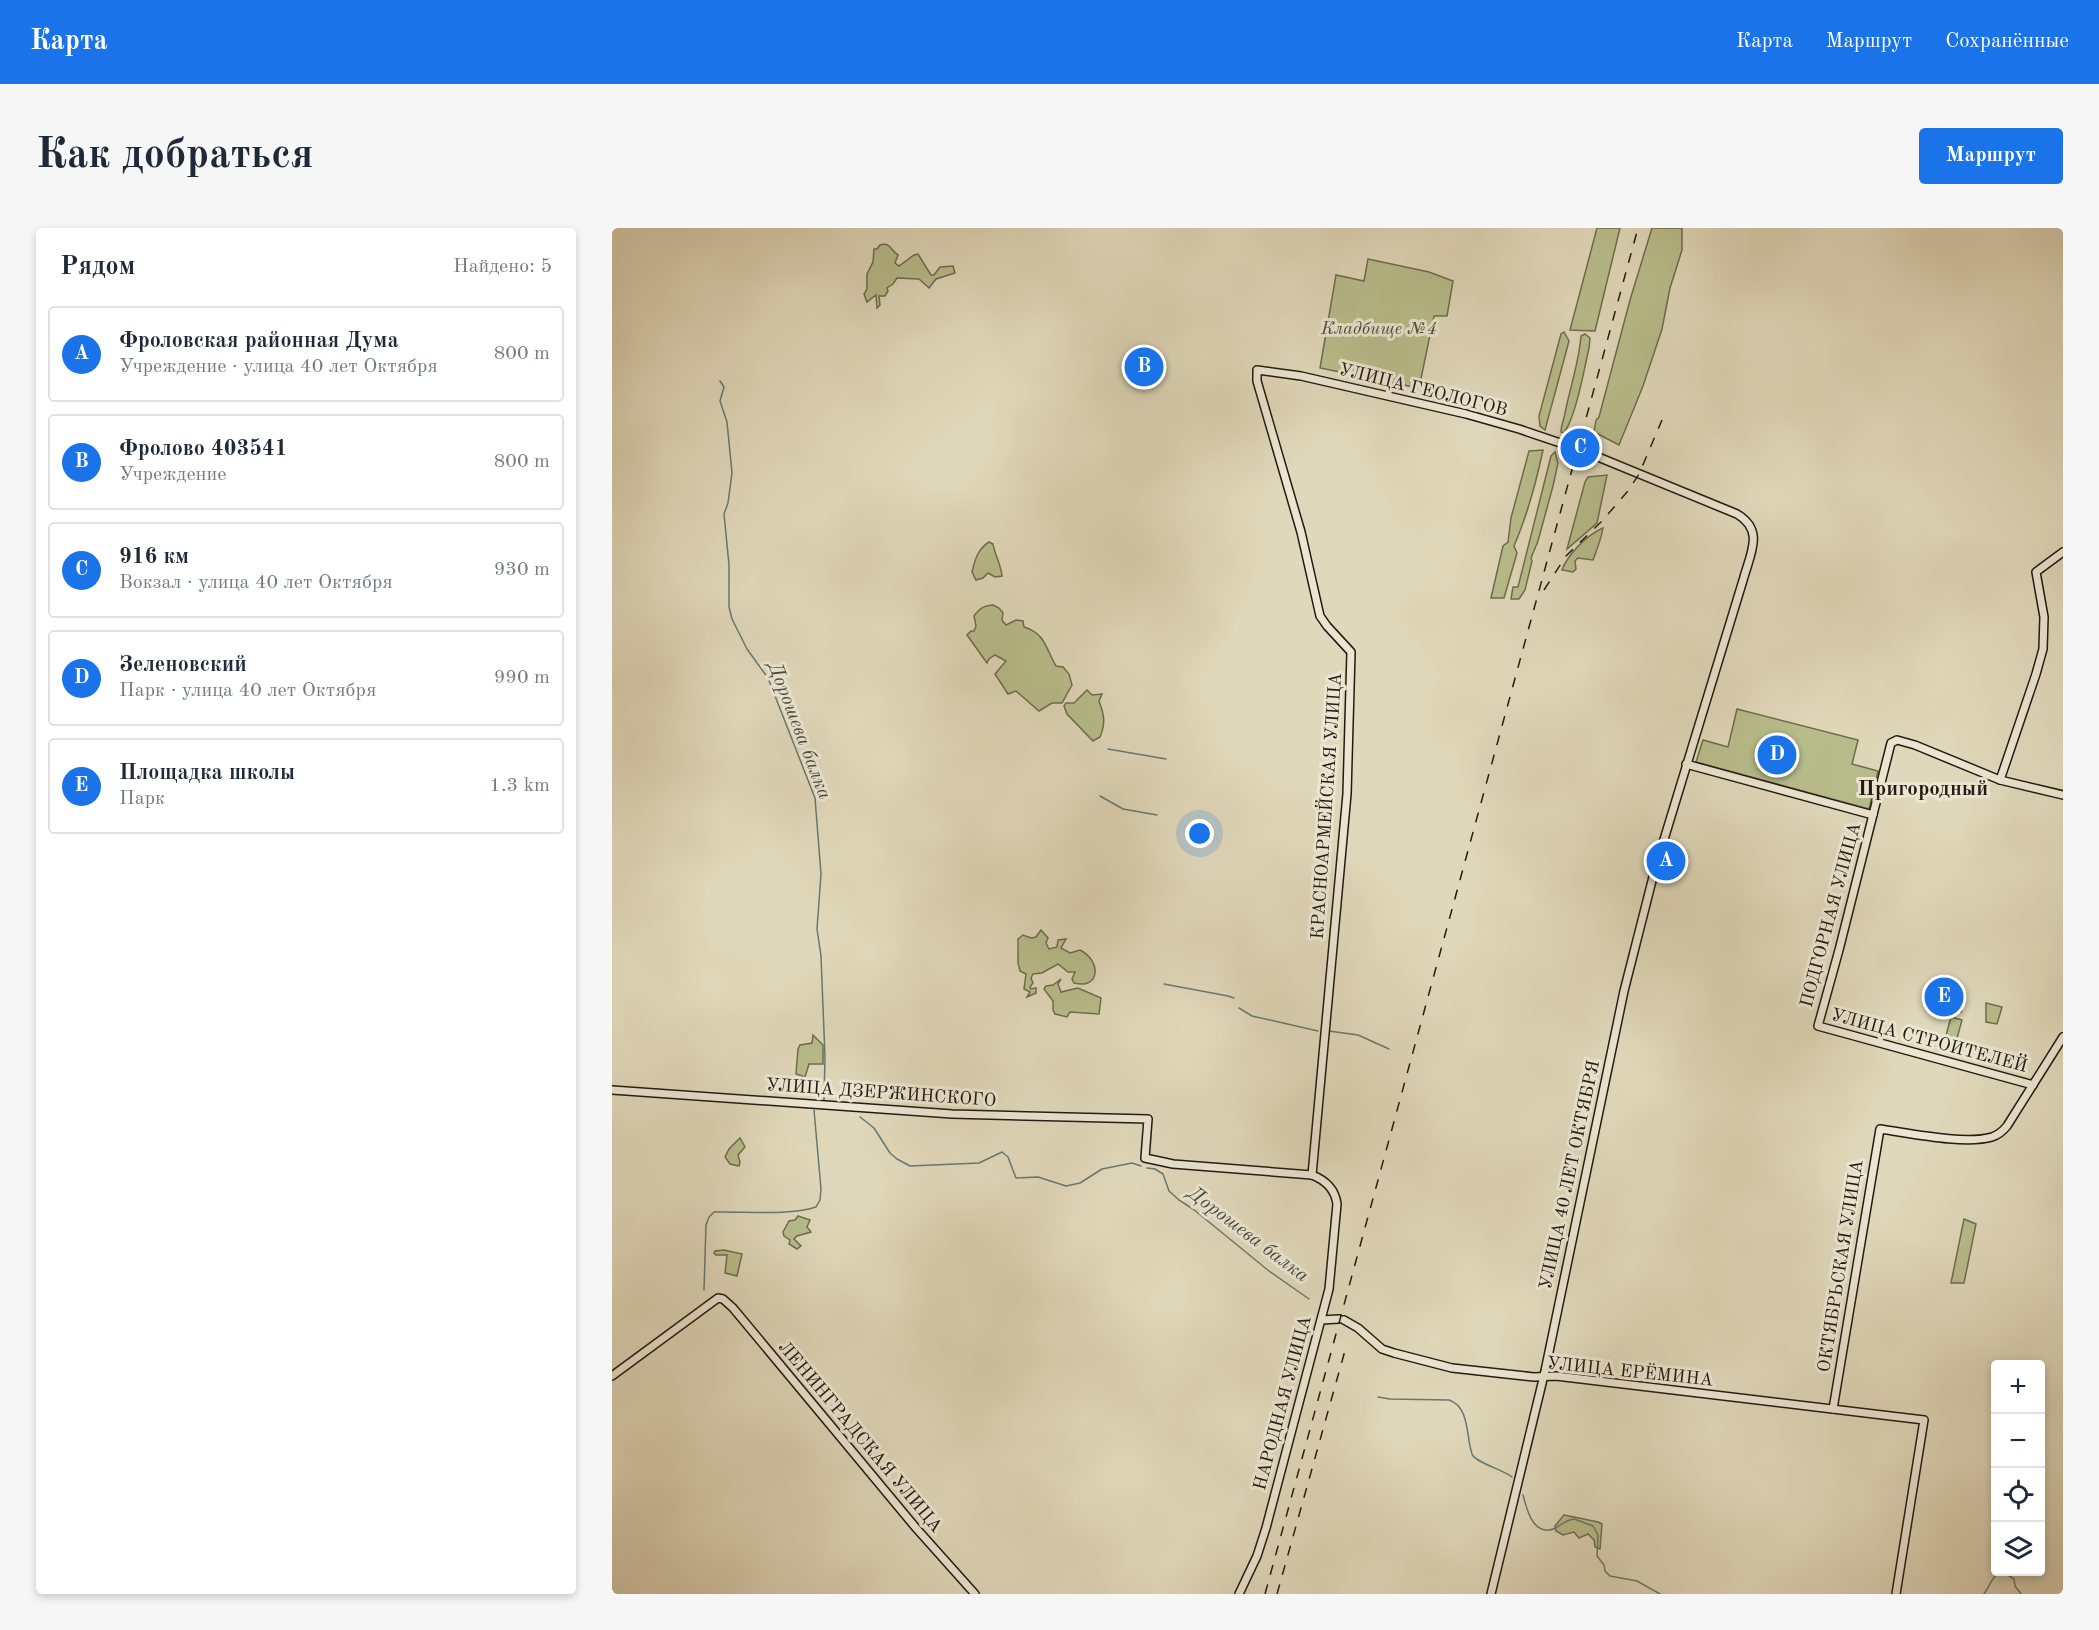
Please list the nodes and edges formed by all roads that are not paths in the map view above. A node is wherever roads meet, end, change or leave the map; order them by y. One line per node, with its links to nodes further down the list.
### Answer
1 (1257, 370): 2 (street, УЛИЦА ГЕОЛОГОВ); 12 (street, КРАСНОАРМЕЙСКАЯ УЛИЦА)
2 (1578, 449): 4 (street, УЛИЦА 40 ЛЕТ ОКТЯБРЯ)
3 (2063, 552): 5 (street)
4 (1686, 764): 7 (street); 15 (street, УЛИЦА 40 ЛЕТ ОКТЯБРЯ)
5 (2000, 780): 6 (street); 7 (street, ПОДГОРНАЯ УЛИЦА)
6 (2063, 795)
7 (1873, 815): 8 (street, ПОДГОРНАЯ УЛИЦА)
8 (1818, 1026): 10 (street, УЛИЦА СТРОИТЕЛЕЙ)
9 (2063, 1037): 10 (street)
10 (2033, 1085): 16 (street, ОКТЯБРЬСКАЯ УЛИЦА)
11 (612, 1089): 12 (street, УЛИЦА ДЗЕРЖИНСКОГО)
12 (1312, 1176): 13 (street, НАРОДНАЯ УЛИЦА)
13 (1321, 1320): 15 (street, УЛИЦА ЕРЁМИНА); 18 (street, НАРОДНАЯ УЛИЦА)
14 (612, 1376): 17 (street, ЛЕНИНГРАДСКАЯ УЛИЦА)
15 (1544, 1377): 16 (street, УЛИЦА ЕРЁМИНА); 19 (street, УЛИЦА 40 ЛЕТ ОКТЯБРЯ)
16 (1833, 1409): 20 (street, УЛИЦА ЕРЁМИНА)
17 (975, 1594)
18 (1239, 1594)
19 (1491, 1594)
20 (1896, 1594)

